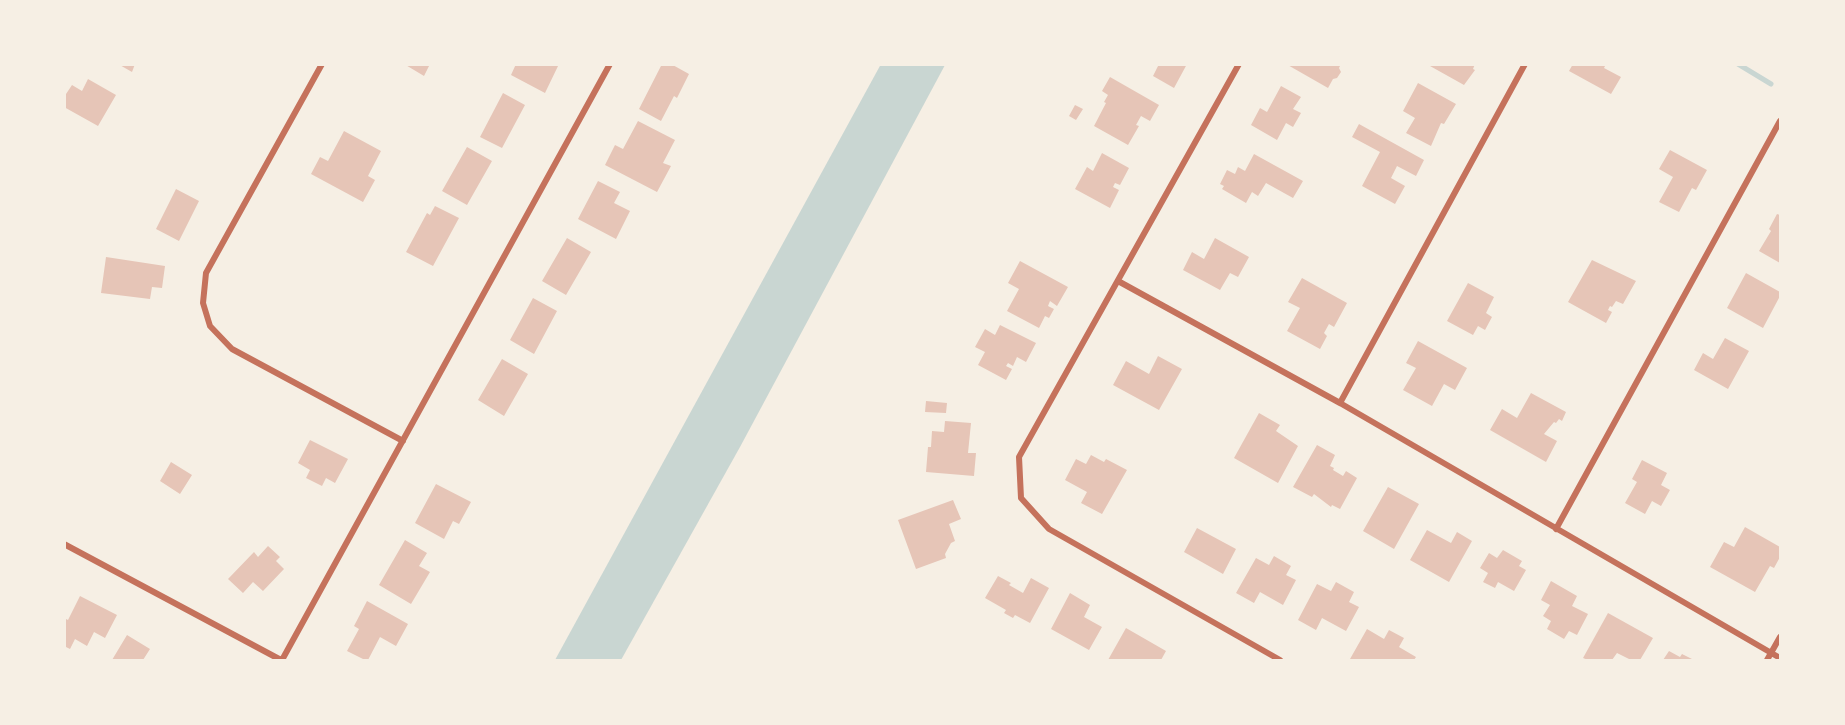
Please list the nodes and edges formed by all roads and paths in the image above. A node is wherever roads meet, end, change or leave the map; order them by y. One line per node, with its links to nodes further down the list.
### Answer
1 (322, 64): 8 (street)
2 (610, 64): 8 (street)
3 (1239, 64): 6 (street)
4 (1525, 64): 7 (street)
5 (1780, 121): 9 (street)
6 (1118, 281): 7 (street); 15 (street)
7 (1340, 403): 9 (street)
8 (403, 441): 14 (street)
9 (1556, 529): 12 (street)
10 (64, 544): 14 (street)
11 (1780, 637): 12 (street)
12 (1772, 653): 13 (street); 16 (street)
13 (1780, 658)
14 (281, 660)
15 (1280, 660)
16 (1767, 660)

